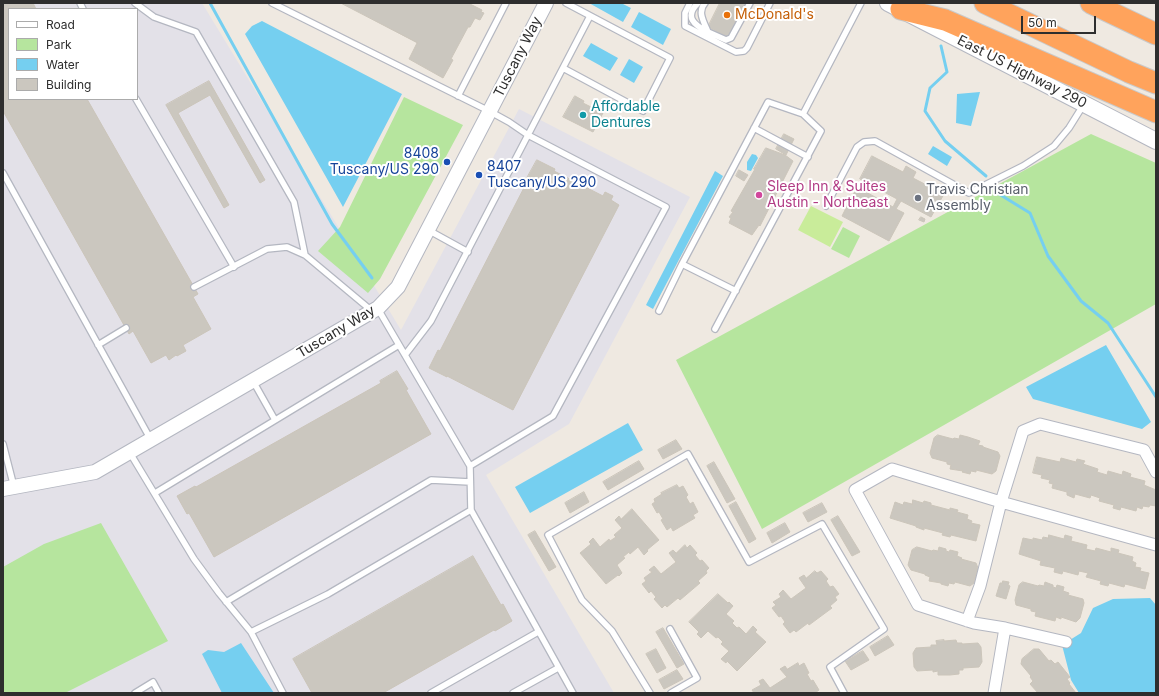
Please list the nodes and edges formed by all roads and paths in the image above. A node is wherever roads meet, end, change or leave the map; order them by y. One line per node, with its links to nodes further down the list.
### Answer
1 (135, 3): 36 (lane)
2 (272, 3): 22 (lane)
3 (506, 3): 22 (lane)
4 (546, 3): 25 (street, Tuscany Way)
5 (566, 3): 15 (lane)
6 (690, 3): 10 (lane)
7 (698, 3): 16 (lane)
8 (705, 3): 16 (lane)
9 (750, 3): 16 (lane)
10 (770, 3)
11 (861, 3): 27 (lane)
12 (985, 3): 19 (highway)
13 (1091, 3): 17 (highway)
14 (894, 6): 24 (main road, East US Highway 290); 26 (highway)
15 (590, 16): 18 (lane); 18 (lane)
16 (708, 32)
17 (1156, 34)
18 (563, 68): 29 (lane)
19 (1129, 72): 20 (highway); 21 (highway)
20 (1156, 83)
21 (1156, 87)
22 (458, 96): 25 (lane)
23 (137, 100): 38 (lane)
24 (1084, 104): 30 (main road, East US Highway 290); 33 (lane)
25 (490, 112): 29 (lane); 34 (street, Tuscany Way)
26 (1156, 112)
27 (803, 114): 28 (lane); 31 (lane)
28 (754, 128): 31 (lane); 37 (lane)
29 (528, 135): 35 (lane); 53 (lane)
30 (1156, 141)
31 (808, 156): 40 (lane)
32 (3, 172): 45 (lane)
33 (826, 206)
34 (428, 230): 35 (lane); 41 (street, Tuscany Way)
35 (468, 252): 47 (lane)
36 (305, 255): 38 (lane); 41 (lane)
37 (682, 264): 40 (lane); 42 (lane)
38 (234, 267): 39 (lane)
39 (194, 287)
40 (736, 291): 44 (lane)
41 (375, 310): 46 (lane); 48 (street, Tuscany Way)
42 (659, 311)
43 (126, 328): 45 (lane)
44 (715, 329)
45 (98, 345): 50 (lane)
46 (399, 345): 47 (lane); 49 (lane)
47 (405, 355): 53 (lane)
48 (253, 381): 49 (lane); 50 (street, Tuscany Way)
49 (275, 420): 57 (lane)
50 (151, 440): 52 (street, Tuscany Way)
51 (3, 444): 56 (lane)
52 (130, 452): 56 (street, Tuscany Way); 57 (lane)
53 (470, 466): 55 (lane)
54 (1156, 472): 58 (street)
55 (470, 482): 59 (lane); 61 (lane)
56 (8, 488)
57 (155, 493): 61 (lane)
58 (1001, 502): 60 (street); 62 (street); 62 (street)
59 (471, 510): 65 (lane); 66 (lane)
60 (1155, 542)
61 (226, 602): 65 (lane)
62 (967, 621): 64 (street)
63 (670, 628): 76 (lane)
64 (1005, 628): 67 (street); 78 (street)
65 (251, 632): 71 (lane)
66 (538, 632): 68 (lane); 72 (lane)
67 (1066, 642)
68 (558, 668): 73 (lane); 74 (lane)
69 (134, 693): 70 (lane)
70 (160, 693)
71 (283, 693)
72 (431, 693)
73 (513, 693)
74 (573, 693)
75 (650, 693): 77 (lane)
76 (671, 693)
77 (844, 693)
78 (994, 693)

